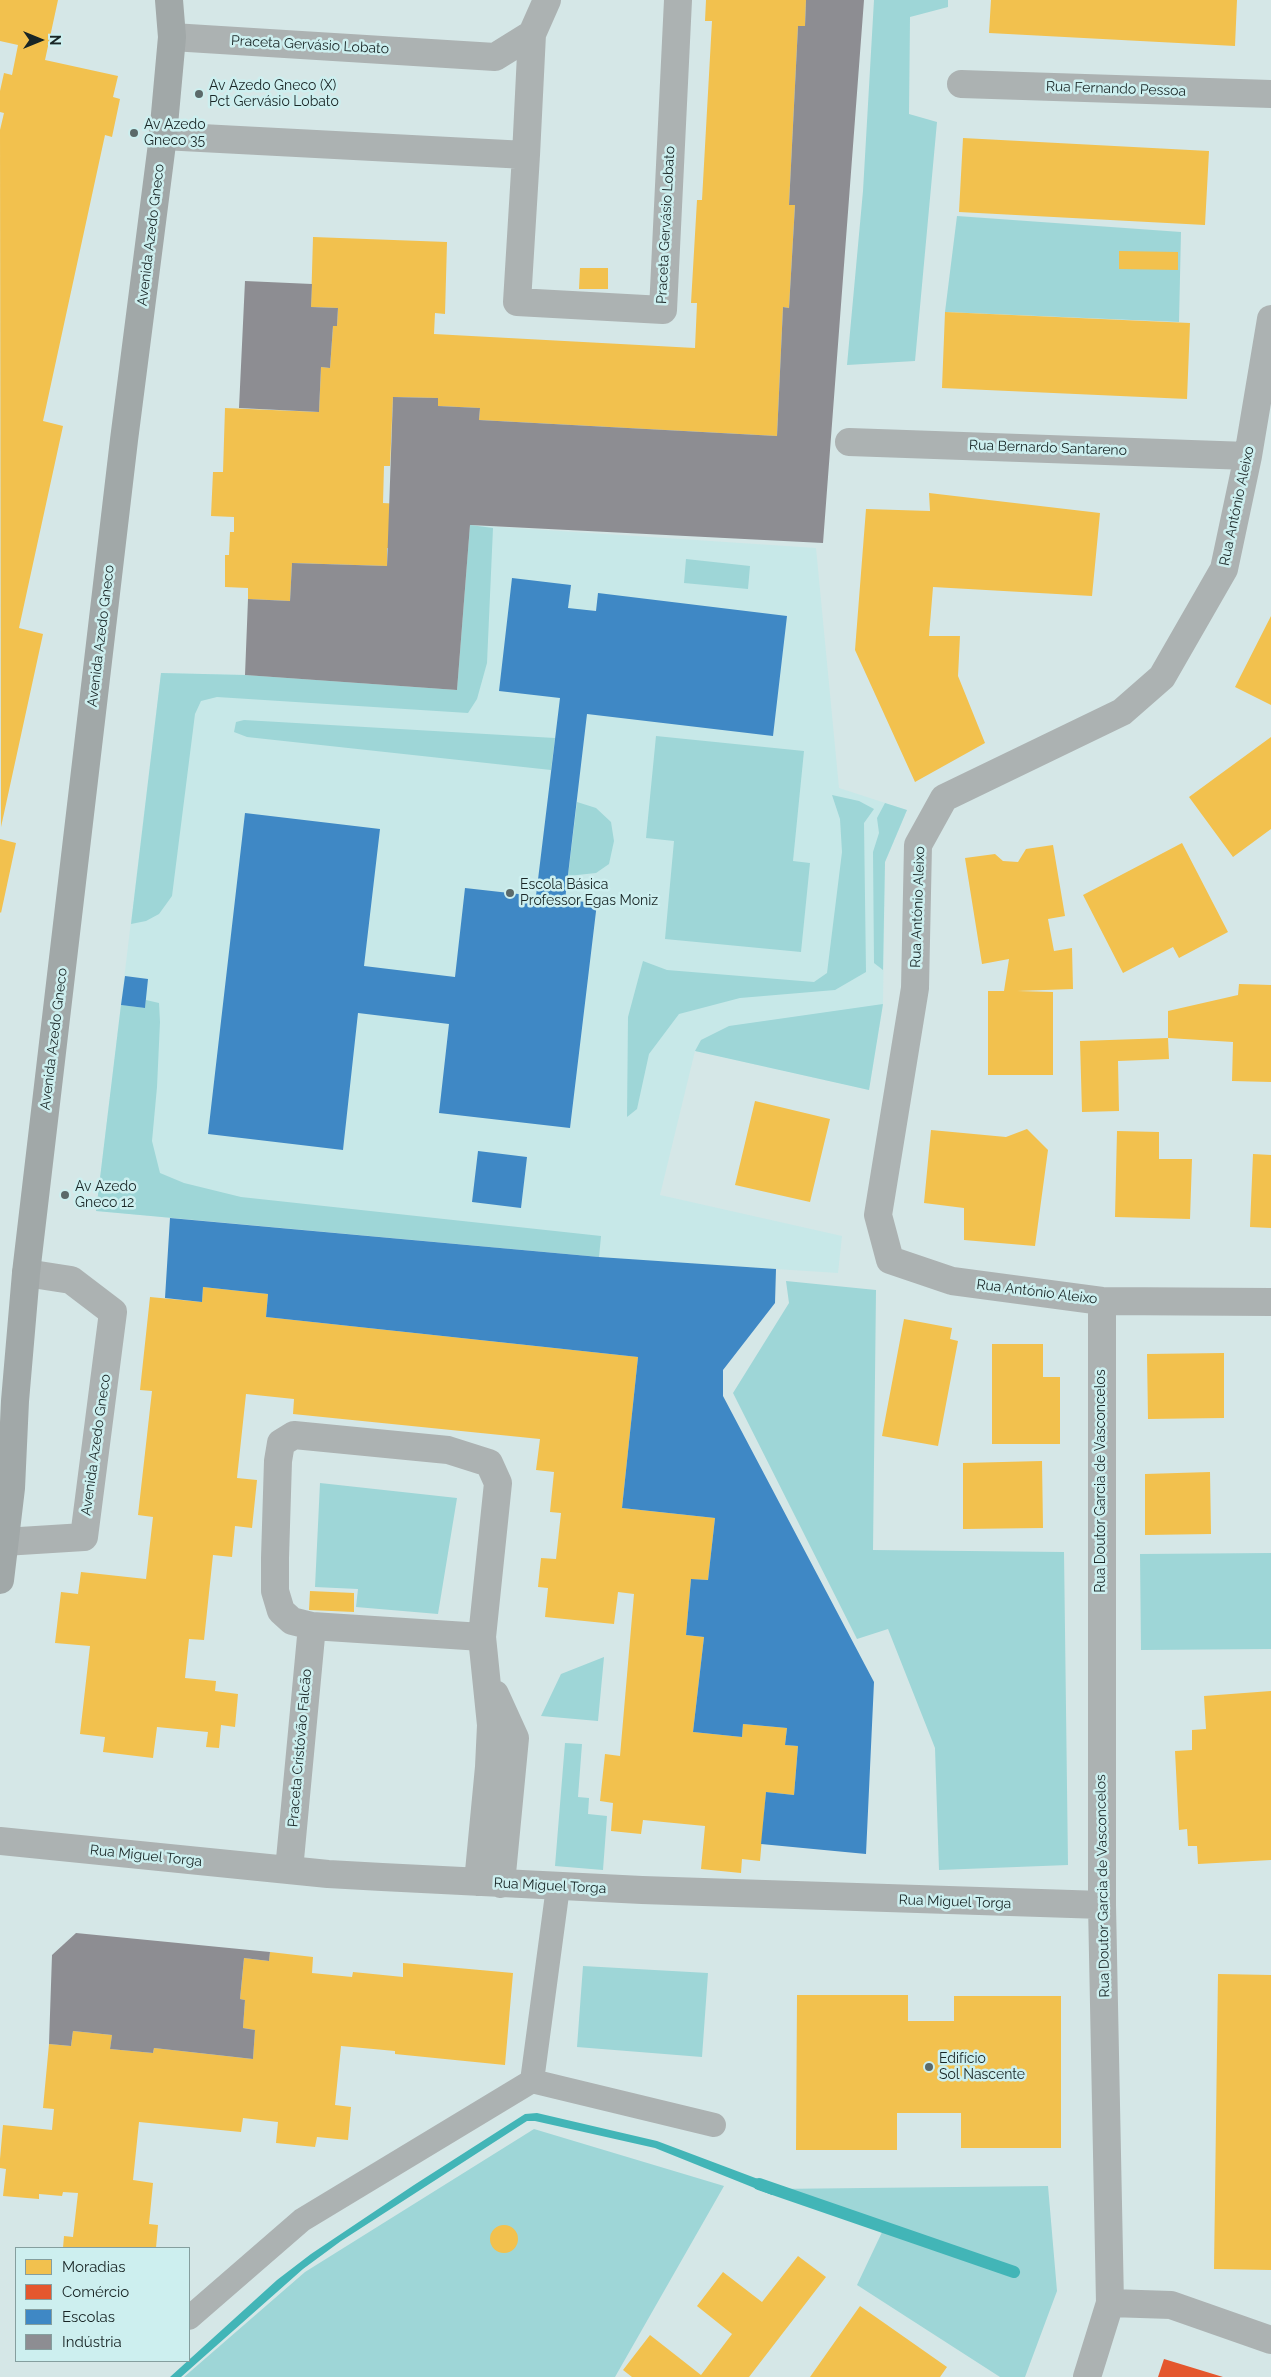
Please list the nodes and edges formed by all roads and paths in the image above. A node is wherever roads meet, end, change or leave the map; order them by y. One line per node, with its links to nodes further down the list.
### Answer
1 (169, 0): 5 (street, Avenida Azedo Gneco)
2 (547, 0): 4 (street, Praceta Gervásio Lobato)
3 (678, 0): 9 (street, Praceta Gervásio Lobato)
4 (532, 34): 5 (street, Praceta Gervásio Lobato); 9 (street, Praceta Gervásio Lobato)
5 (172, 37): 8 (street, Avenida Azedo Gneco)
6 (961, 84): 7 (street, Rua Fernando Pessoa)
7 (1271, 94)
8 (163, 136): 9 (street); 13 (street, Avenida Azedo Gneco)
9 (526, 155)
10 (1271, 319): 12 (street, Rua António Aleixo)
11 (849, 442): 12 (street, Rua Bernardo Santareno)
12 (1248, 456): 14 (street, Rua António Aleixo)
13 (26, 1273): 16 (street, Avenida Azedo Gneco); 17 (street, Avenida Azedo Gneco)
14 (1102, 1301): 15 (street, Rua António Aleixo); 25 (street, Rua Doutor Garcia de Vasconcelos)
15 (1271, 1302)
16 (5, 1488): 17 (street, Avenida Azedo Gneco)
17 (4, 1542): 18 (street, Avenida Azedo Gneco)
18 (0, 1580)
19 (312, 1626): 20 (street); 20 (street); 22 (street, Praceta Cristóvão Falcão)
20 (482, 1637): 23 (street)
21 (0, 1841): 22 (street, Rua Miguel Torga)
22 (289, 1870): 23 (street, Rua Miguel Torga)
23 (490, 1883): 24 (street, Rua Miguel Torga)
24 (558, 1887): 25 (street, Rua Miguel Torga); 26 (lane)
25 (1102, 1905): 28 (street, Rua Doutor Garcia de Vasconcelos)
26 (532, 2081): 27 (lane); 29 (lane)
27 (714, 2125)
28 (1110, 2303): 30 (street); 31 (street, Rua Doutor Garcia de Vasconcelos)
29 (190, 2317)
30 (1271, 2340)
31 (1087, 2377)

